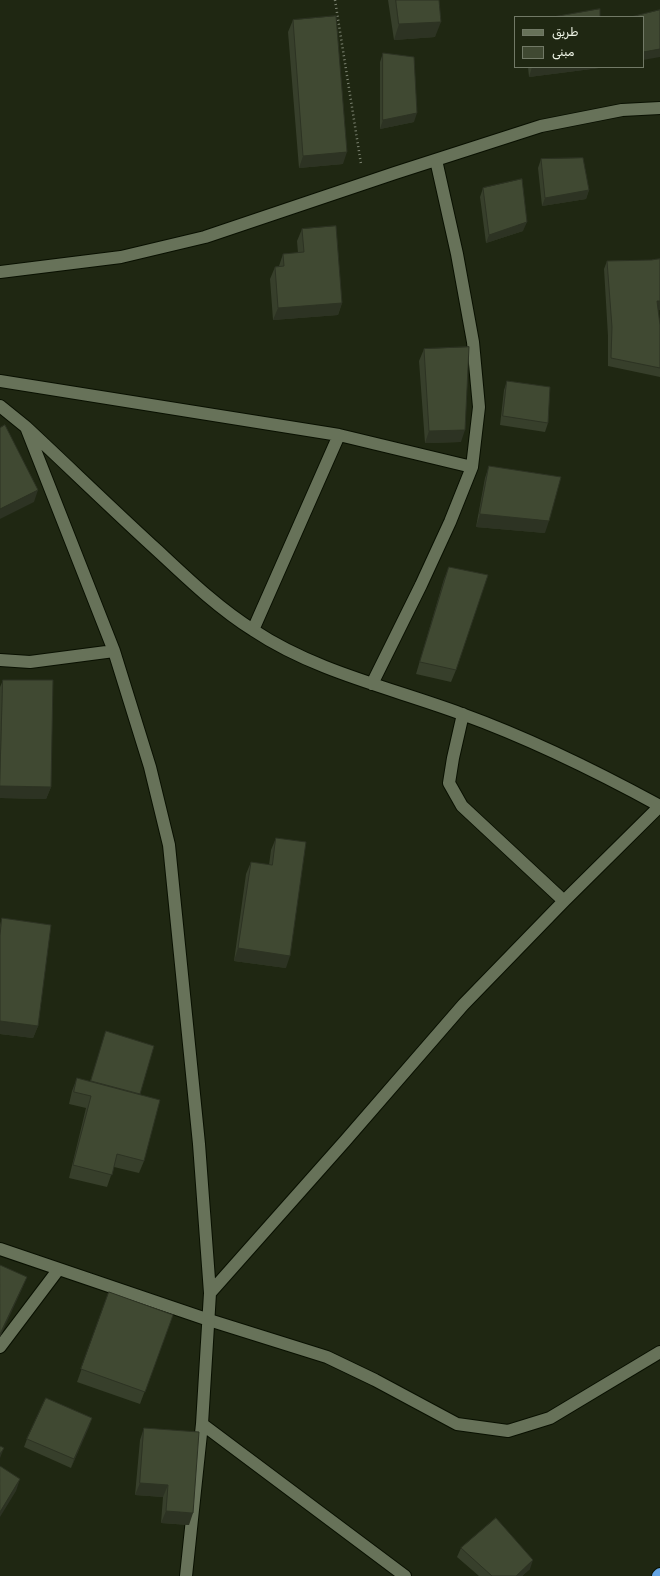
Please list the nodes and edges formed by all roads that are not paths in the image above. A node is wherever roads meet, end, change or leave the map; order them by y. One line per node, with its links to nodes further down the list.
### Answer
1 (660, 108): 2 (street)
2 (436, 160): 3 (street); 8 (street)
3 (0, 272)
4 (0, 381): 7 (street)
5 (0, 406): 6 (street)
6 (26, 427): 9 (street); 10 (street)
7 (340, 435): 8 (street); 9 (street)
8 (472, 467): 12 (street)
9 (253, 630): 12 (street)
10 (114, 651): 11 (street); 18 (street)
11 (0, 660)
12 (372, 684): 13 (street)
13 (463, 714): 14 (street); 15 (street)
14 (660, 806): 15 (street)
15 (564, 901): 18 (street)
16 (0, 1249): 17 (street)
17 (58, 1270): 19 (street); 20 (street)
18 (210, 1292): 19 (street)
19 (209, 1320): 21 (street); 22 (street)
20 (0, 1347)
21 (660, 1352)
22 (202, 1424): 23 (street); 24 (street)
23 (186, 1576)
24 (405, 1576)

